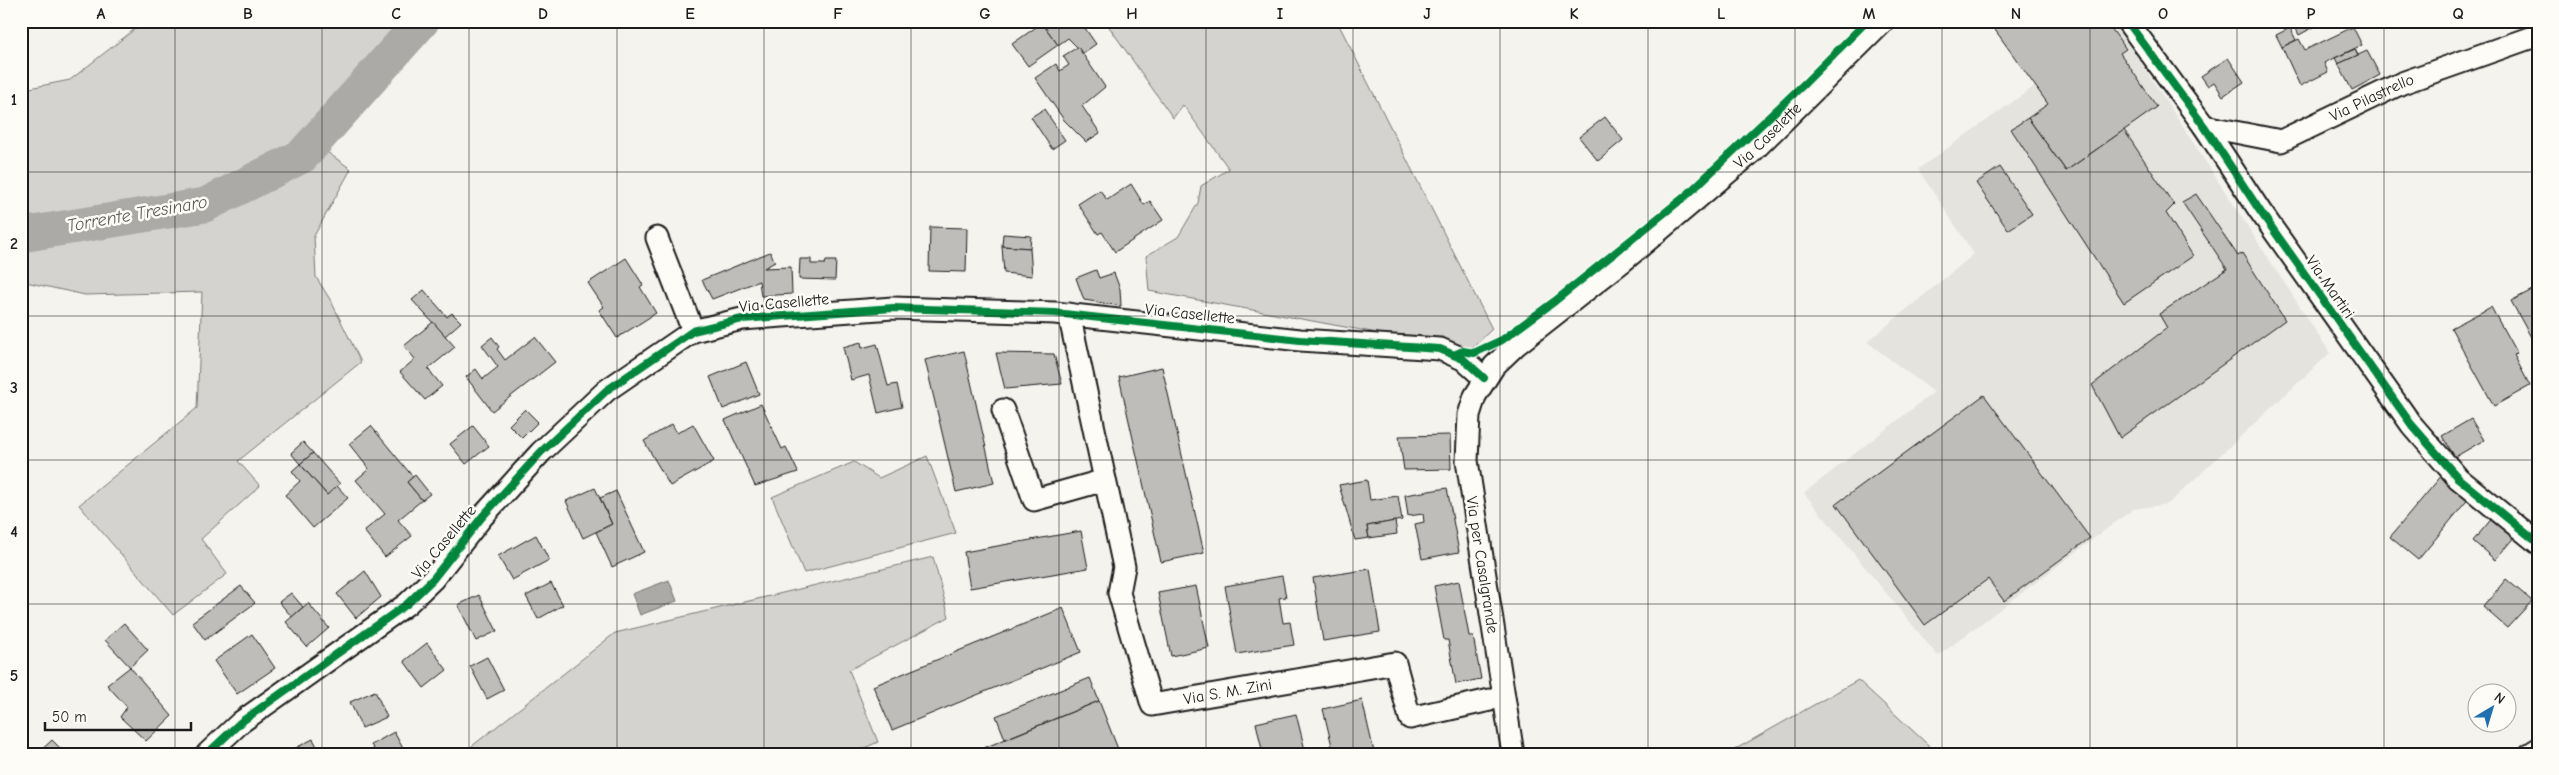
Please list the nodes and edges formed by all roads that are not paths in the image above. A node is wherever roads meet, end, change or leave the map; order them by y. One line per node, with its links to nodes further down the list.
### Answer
1 (1884, 21): 8 (street, Via Caselette)
2 (2127, 21): 4 (street, Via Martiri)
3 (2538, 35): 4 (street, Via Pilastrello)
4 (2204, 126): 11 (street, Via Martiri)
5 (657, 238): 7 (street)
6 (1069, 314): 7 (street, Via Casellette); 8 (street, Via Casellette); 10 (street, Via S. M. Zini)
7 (693, 331): 14 (street, Via Casellette)
8 (1484, 378): 15 (street, Via per Casalgrande)
9 (1003, 410): 10 (street)
10 (1105, 480): 12 (street, Via S. M. Zini)
11 (2538, 543)
12 (1490, 700)
13 (2538, 749): 16 (street)
14 (207, 754)
15 (1513, 754)
16 (2530, 754)

